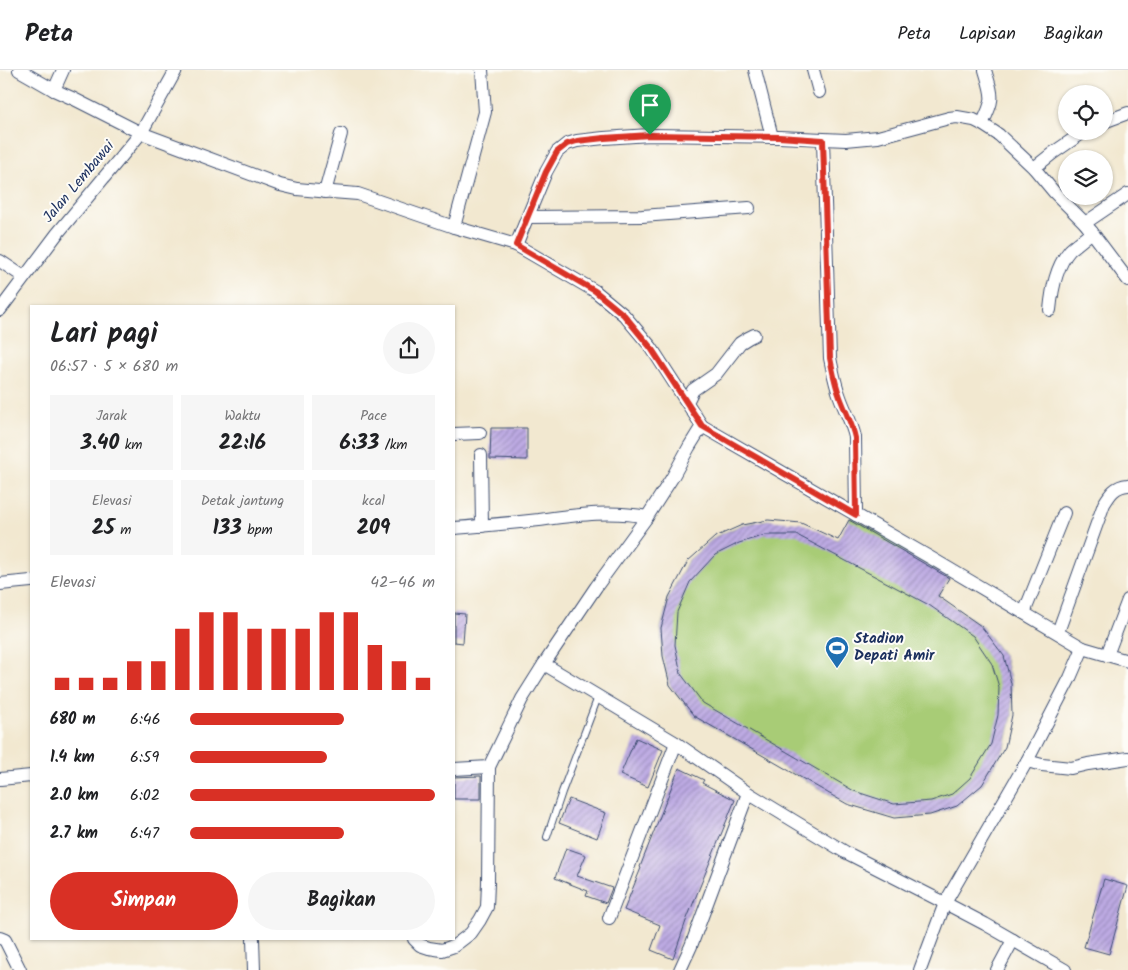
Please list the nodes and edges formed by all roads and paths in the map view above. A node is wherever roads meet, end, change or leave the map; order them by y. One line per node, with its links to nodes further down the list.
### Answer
1 (19, 70): 8 (street)
2 (62, 70): 8 (street)
3 (176, 70): 13 (street, Jalan Lembawai)
4 (482, 70): 23 (street)
5 (755, 70): 15 (street)
6 (813, 70): 9 (street)
7 (985, 70): 12 (street)
8 (54, 90): 13 (street)
9 (820, 92)
10 (1128, 113): 11 (street)
11 (1113, 119)
12 (982, 124): 16 (street); 18 (street)
13 (141, 133): 19 (street); 27 (street, Jalan Lembawai)
14 (341, 134): 19 (street)
15 (772, 137): 16 (street); 22 (street)
16 (823, 140): 39 (street)
17 (1072, 140): 18 (street)
18 (1034, 168): 24 (street)
19 (325, 192): 23 (street)
20 (1128, 194): 24 (street)
21 (750, 208): 22 (street)
22 (528, 217): 25 (street)
23 (454, 227): 25 (street)
24 (1088, 228): 28 (street); 30 (street)
25 (516, 245): 32 (street)
26 (0, 262): 27 (street)
27 (24, 277): 29 (street, Jalan Lembawai)
28 (1128, 280)
29 (0, 310)
30 (1050, 310)
31 (754, 335): 32 (street)
32 (687, 402): 33 (street)
33 (702, 426): 39 (street); 40 (street)
34 (480, 433): 35 (street)
35 (455, 434)
36 (481, 455): 41 (street)
37 (1128, 485): 48 (street)
38 (1064, 513): 46 (street)
39 (856, 515): 46 (street)
40 (648, 517): 41 (street); 52 (street)
41 (482, 526): 42 (street)
42 (455, 528)
43 (30, 581): 44 (street)
44 (0, 584)
45 (1128, 600): 47 (street)
46 (1024, 613): 48 (street)
47 (1125, 615): 50 (street)
48 (1058, 632): 49 (street)
49 (1083, 648): 50 (street); 56 (street)
50 (1107, 655): 51 (street)
51 (1128, 661)
52 (544, 664): 53 (street); 57 (street)
53 (598, 697): 54 (street); 62 (lane)
54 (676, 743): 61 (street); 64 (street)
55 (1128, 758): 56 (street)
56 (1027, 760): 63 (street)
57 (490, 767): 58 (street); 67 (street)
58 (455, 769)
59 (30, 776): 60 (street)
60 (0, 779)
61 (748, 793): 63 (street); 71 (street)
62 (547, 837)
63 (946, 903): 68 (street); 72 (street)
64 (609, 918)
65 (0, 938): 69 (street)
66 (253, 940): 70 (street)
67 (415, 940)
68 (1013, 940): 73 (street); 74 (street)
69 (20, 970)
70 (254, 970)
71 (680, 970)
72 (920, 970)
73 (997, 970)
74 (1065, 970)

